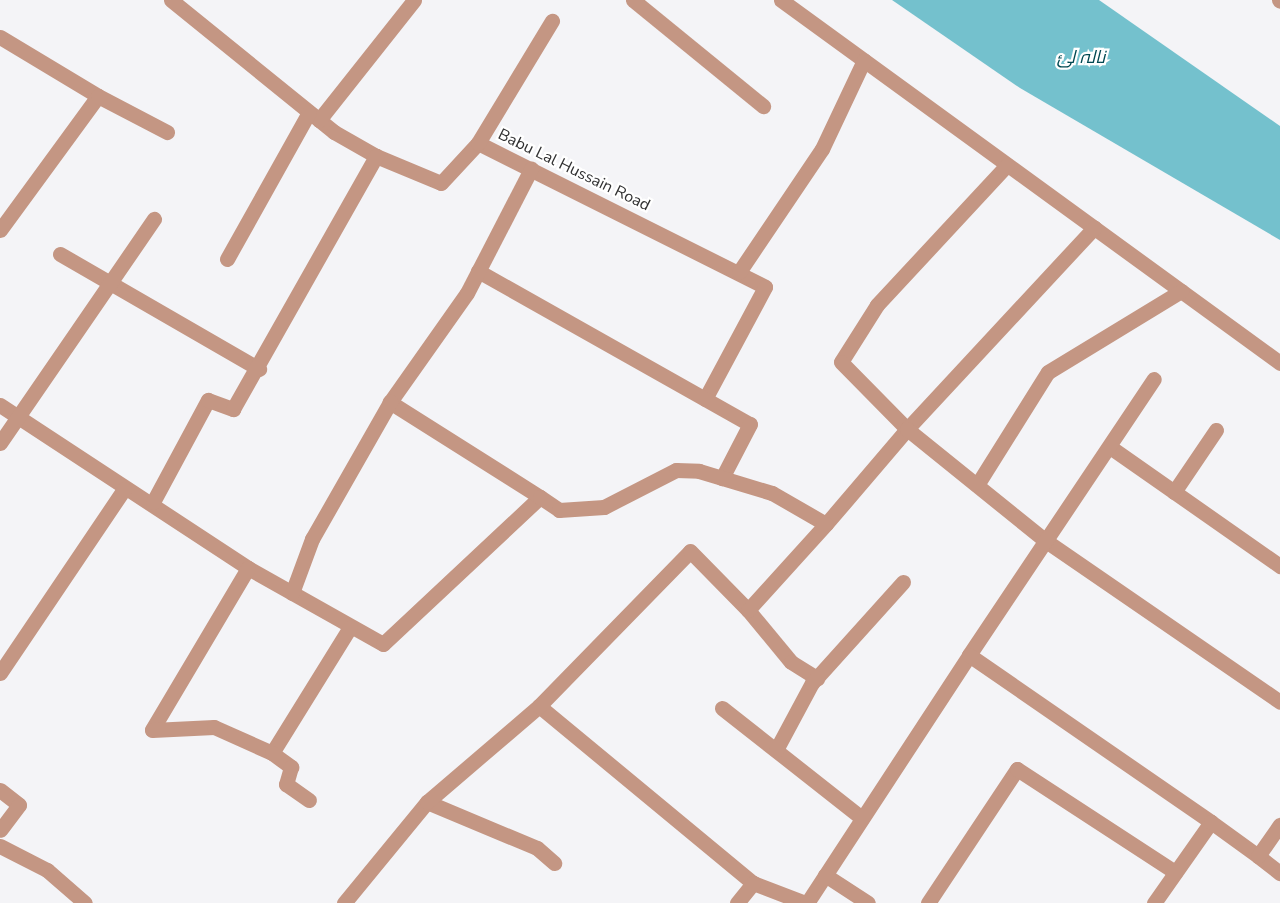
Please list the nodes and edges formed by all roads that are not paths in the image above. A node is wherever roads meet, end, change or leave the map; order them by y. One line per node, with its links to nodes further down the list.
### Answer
1 (414, 0): 10 (street)
2 (633, 0): 9 (street)
3 (781, 0): 7 (street)
4 (176, 2): 10 (street, Babu Lal Hussain Road)
5 (552, 21): 12 (street)
6 (0, 37): 8 (street)
7 (864, 60): 14 (street); 22 (street)
8 (98, 96): 11 (street); 18 (street)
9 (763, 106)
10 (314, 116): 13 (street, Babu Lal Hussain Road); 20 (street)
11 (167, 132)
12 (478, 143): 13 (street, Babu Lal Hussain Road); 15 (street, Babu Lal Hussain Road)
13 (376, 156): 26 (street)
14 (1007, 165): 17 (street); 32 (street)
15 (531, 169): 21 (street); 22 (street, Babu Lal Hussain Road)
16 (154, 219): 23 (street)
17 (1094, 228): 24 (street); 32 (street)
18 (0, 230)
19 (60, 254): 23 (street)
20 (227, 259)
21 (478, 271): 28 (street); 29 (street)
22 (739, 272): 28 (street, Babu Lal Hussain Road)
23 (112, 282): 26 (street); 31 (street)
24 (1181, 291): 25 (street); 37 (street)
25 (1280, 363)
26 (259, 369): 41 (street)
27 (1154, 379): 35 (street)
28 (705, 399): 36 (street)
29 (390, 402): 40 (street); 47 (street)
30 (0, 405): 31 (street)
31 (19, 418): 34 (street); 38 (street)
32 (907, 429): 37 (street); 42 (street)
33 (1216, 430): 39 (street)
34 (0, 443)
35 (1110, 447): 39 (street); 43 (street)
36 (722, 478): 40 (street); 42 (street)
37 (977, 485): 43 (street)
38 (124, 489): 41 (street); 51 (street)
39 (1174, 492): 44 (street)
40 (540, 497): 49 (street)
41 (153, 502): 45 (street)
42 (826, 524): 48 (street)
43 (1046, 541): 50 (street); 53 (street)
44 (1280, 566)
45 (248, 568): 47 (street); 57 (street)
46 (903, 582): 52 (street)
47 (292, 593): 49 (street)
48 (748, 610): 52 (street); 54 (street)
49 (350, 627): 57 (street)
50 (969, 655): 61 (street); 62 (street)
51 (0, 673)
52 (817, 678): 56 (street)
53 (1280, 702)
54 (539, 706): 60 (street); 71 (street)
55 (722, 708): 56 (street)
56 (776, 750): 61 (street)
57 (272, 753): 59 (street)
58 (0, 790): 64 (street)
59 (309, 800)
60 (427, 802): 67 (street); 73 (street)
61 (862, 818): 70 (street)
62 (1211, 822): 66 (street); 68 (street)
63 (1280, 825): 66 (street)
64 (0, 830)
65 (0, 846): 72 (street)
66 (1258, 856): 69 (street)
67 (554, 863)
68 (1175, 873): 77 (street); 78 (street)
69 (1280, 873)
70 (825, 875): 75 (street); 76 (street)
71 (753, 883): 74 (street); 75 (street)
72 (85, 903)
73 (345, 903)
74 (736, 903)
75 (806, 903)
76 (868, 903)
77 (928, 903)
78 (1154, 903)

